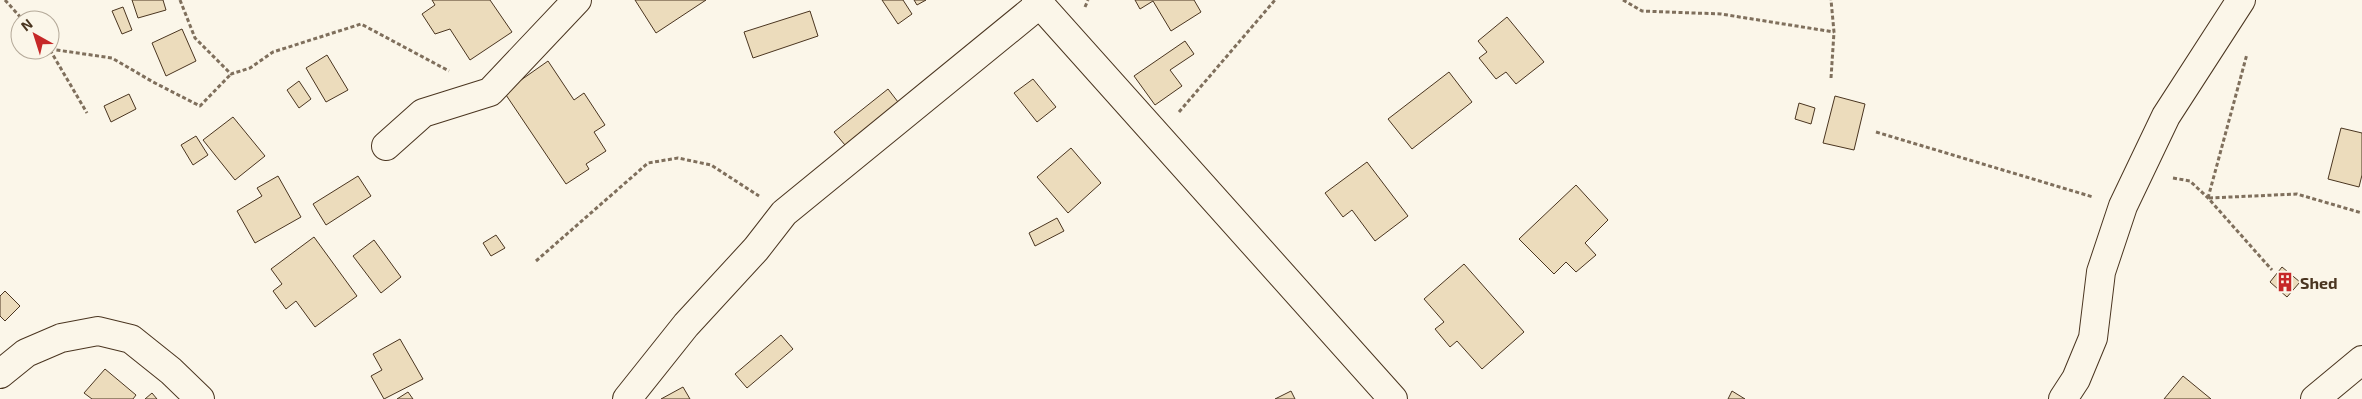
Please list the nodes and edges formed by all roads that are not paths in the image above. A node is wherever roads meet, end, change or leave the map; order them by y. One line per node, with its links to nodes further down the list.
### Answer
1 (577, 0): 4 (street)
2 (2241, 0): 10 (street)
3 (1038, 2): 8 (street); 9 (street)
4 (386, 146)
5 (2362, 360): 11 (street)
6 (0, 374): 7 (street)
7 (200, 399)
8 (627, 399)
9 (1393, 399)
10 (2063, 399)
11 (2315, 399)

